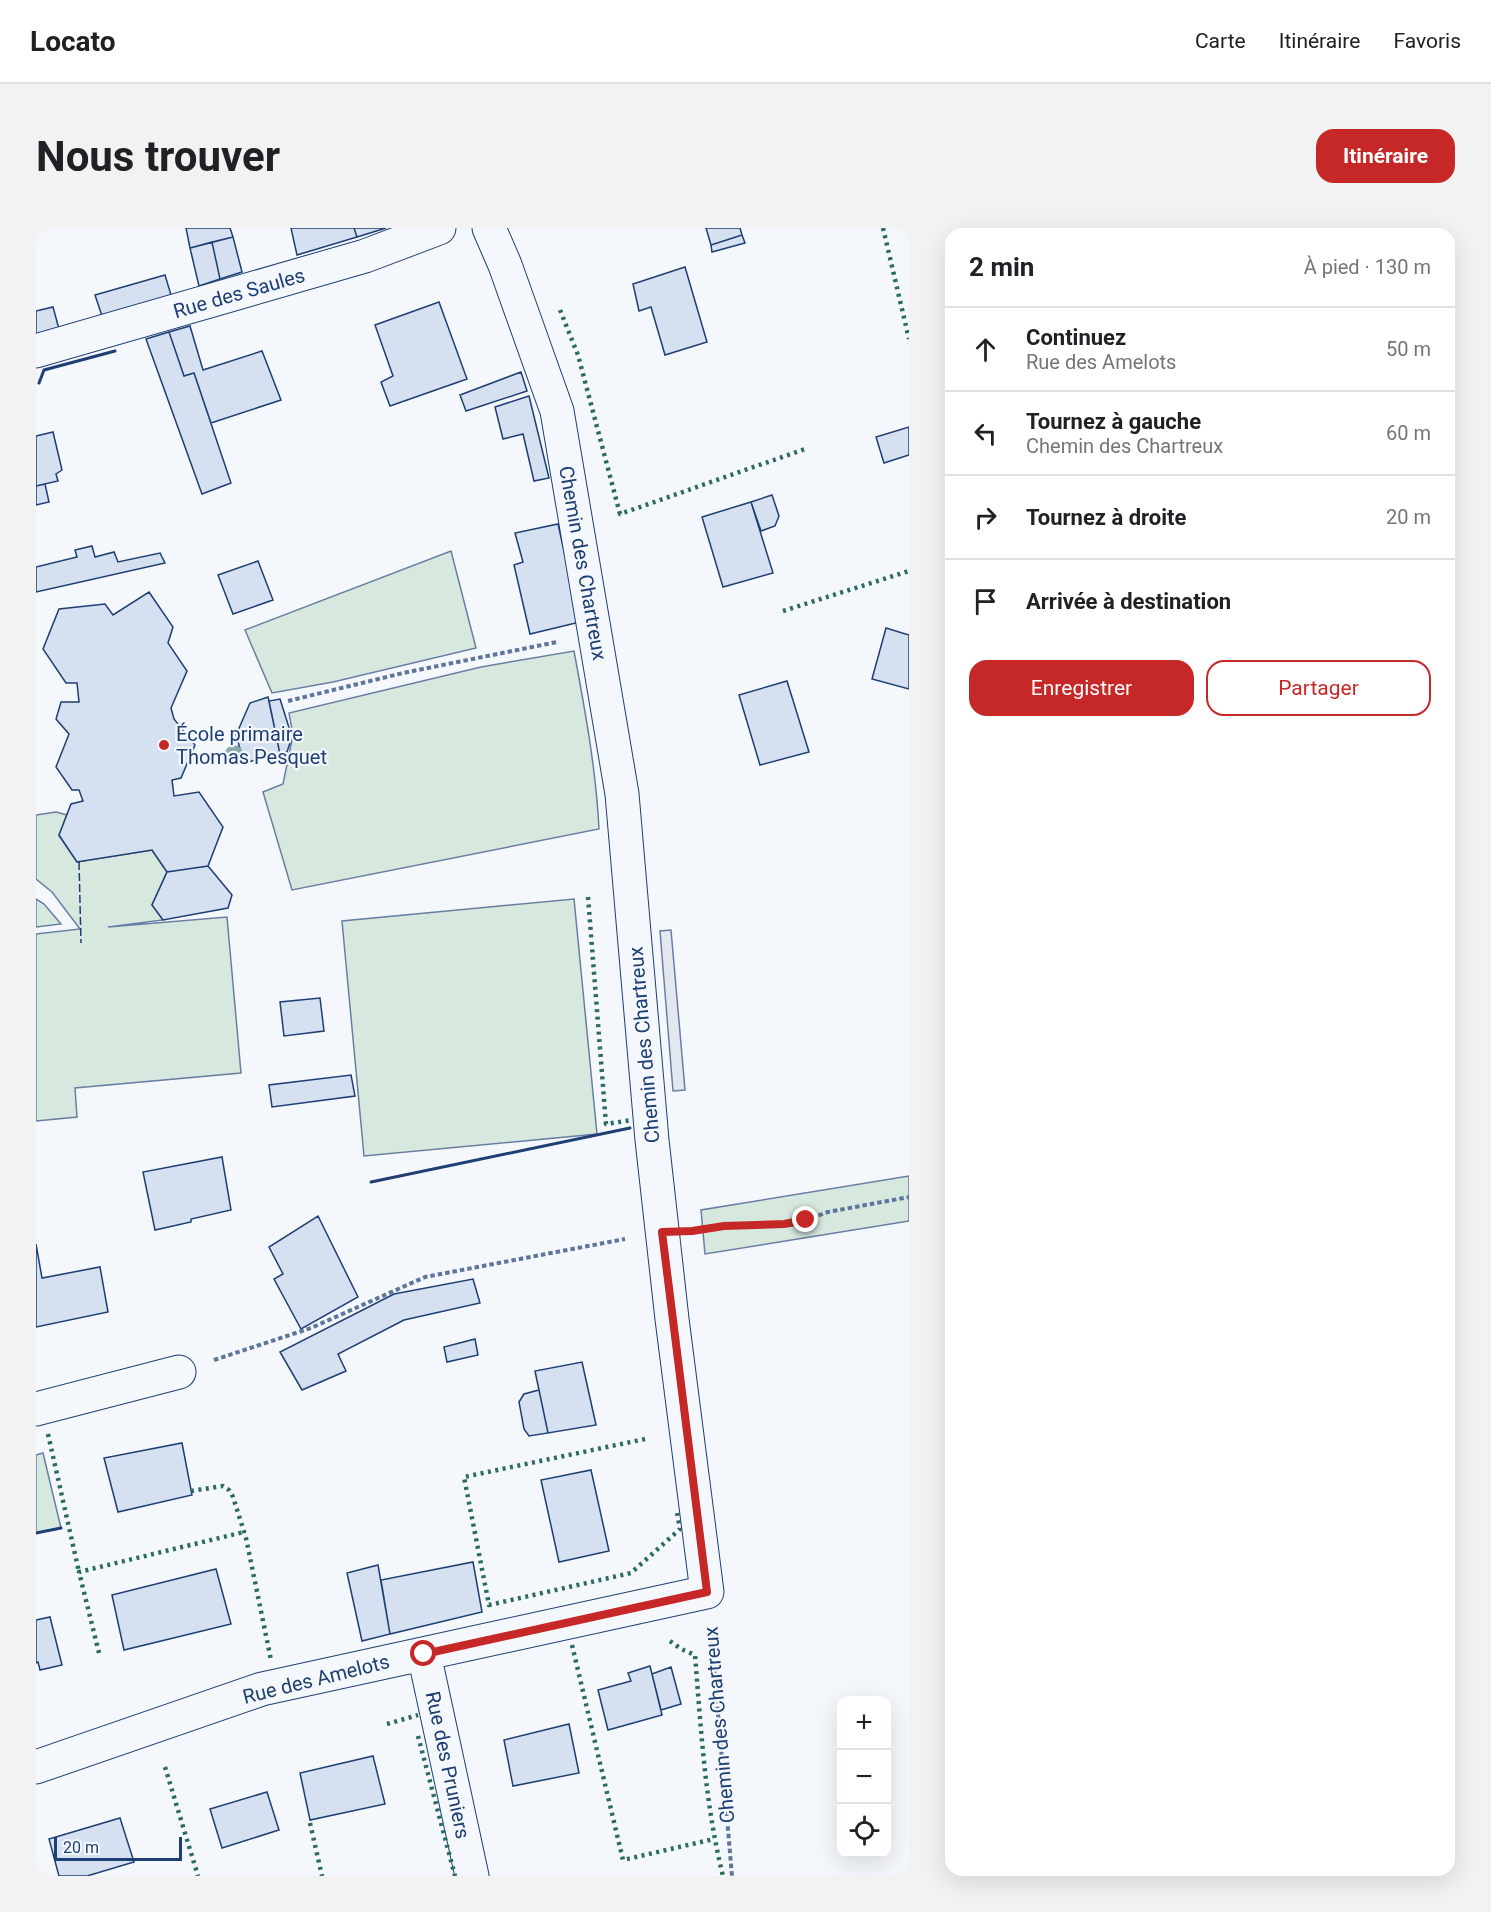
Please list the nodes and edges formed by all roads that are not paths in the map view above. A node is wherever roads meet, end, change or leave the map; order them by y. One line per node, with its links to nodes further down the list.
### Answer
1 (439, 228): 3 (street, Rue des Saules)
2 (489, 228): 6 (street, Chemin des Chartreux)
3 (36, 351)
4 (179, 1372): 5 (street)
5 (36, 1409)
6 (707, 1592): 7 (street, Rue des Amelots)
7 (424, 1654): 8 (street, Rue des Amelots); 9 (street, Rue des Pruniers)
8 (36, 1767)
9 (472, 1876)

